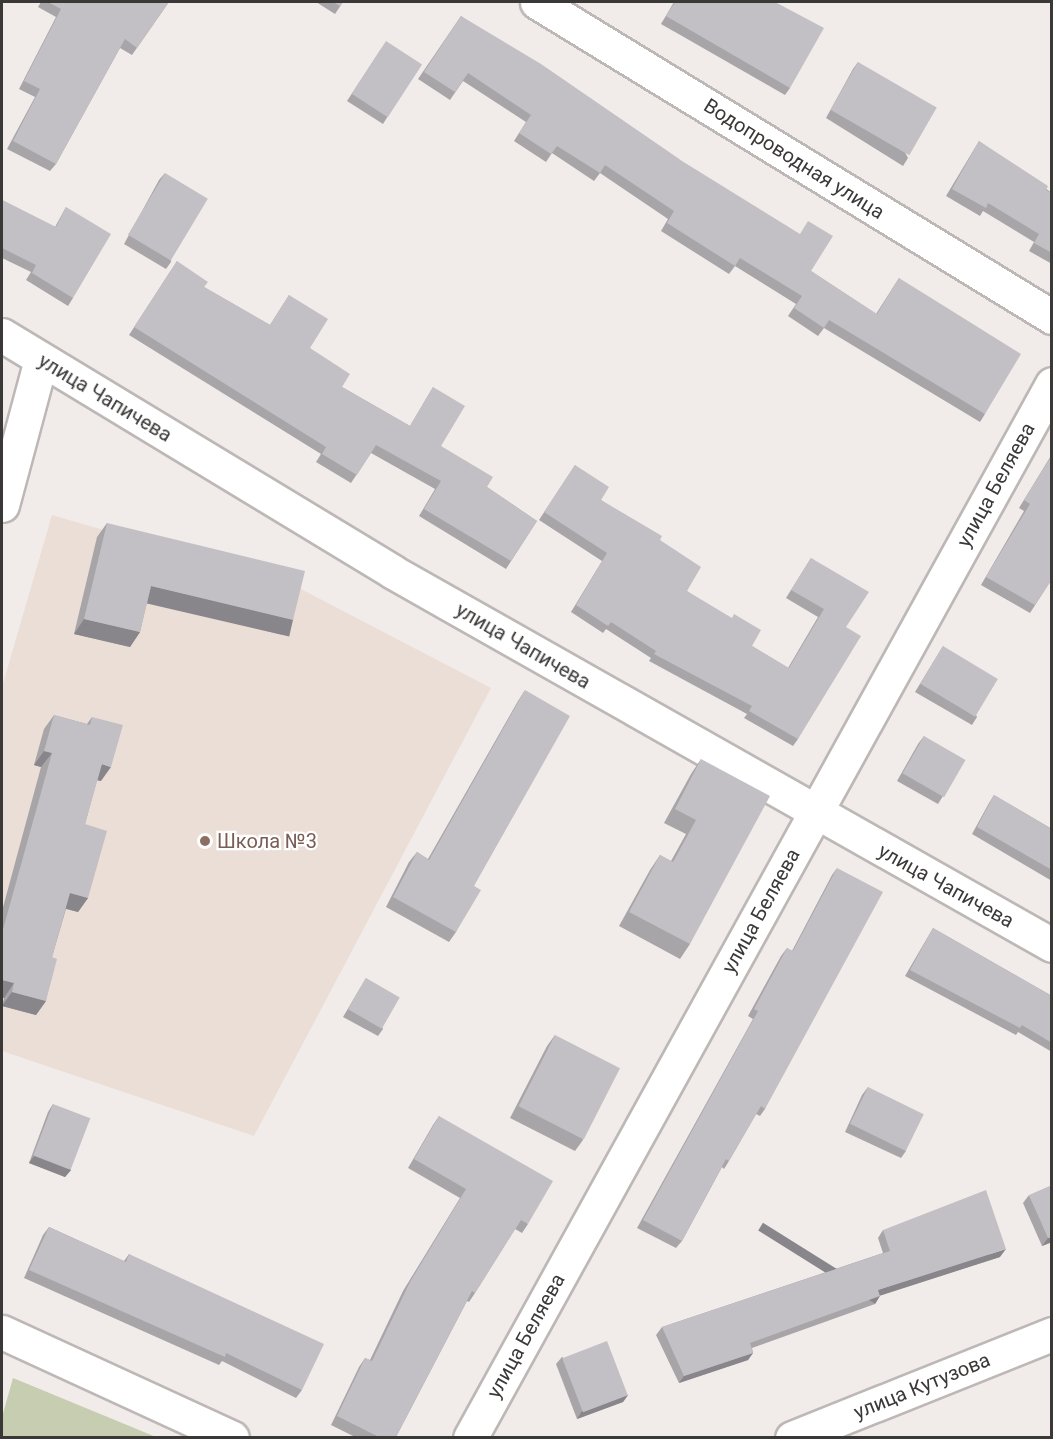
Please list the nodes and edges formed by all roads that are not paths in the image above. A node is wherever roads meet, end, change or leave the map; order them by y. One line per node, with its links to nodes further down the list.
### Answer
1 (537, 2): 2 (street, Водопроводная улица)
2 (1052, 317)
3 (2, 335): 4 (street, улица Чапичева)
4 (41, 359): 6 (street); 7 (street, улица Чапичева)
5 (1052, 384): 7 (street, улица Беляева)
6 (2, 505)
7 (815, 812): 8 (street, улица Чапичева); 12 (street, улица Беляева)
8 (1052, 945)
9 (2, 1332): 11 (street)
10 (1052, 1334): 13 (street, улица Кутузова)
11 (232, 1437)
12 (470, 1437)
13 (792, 1437)

